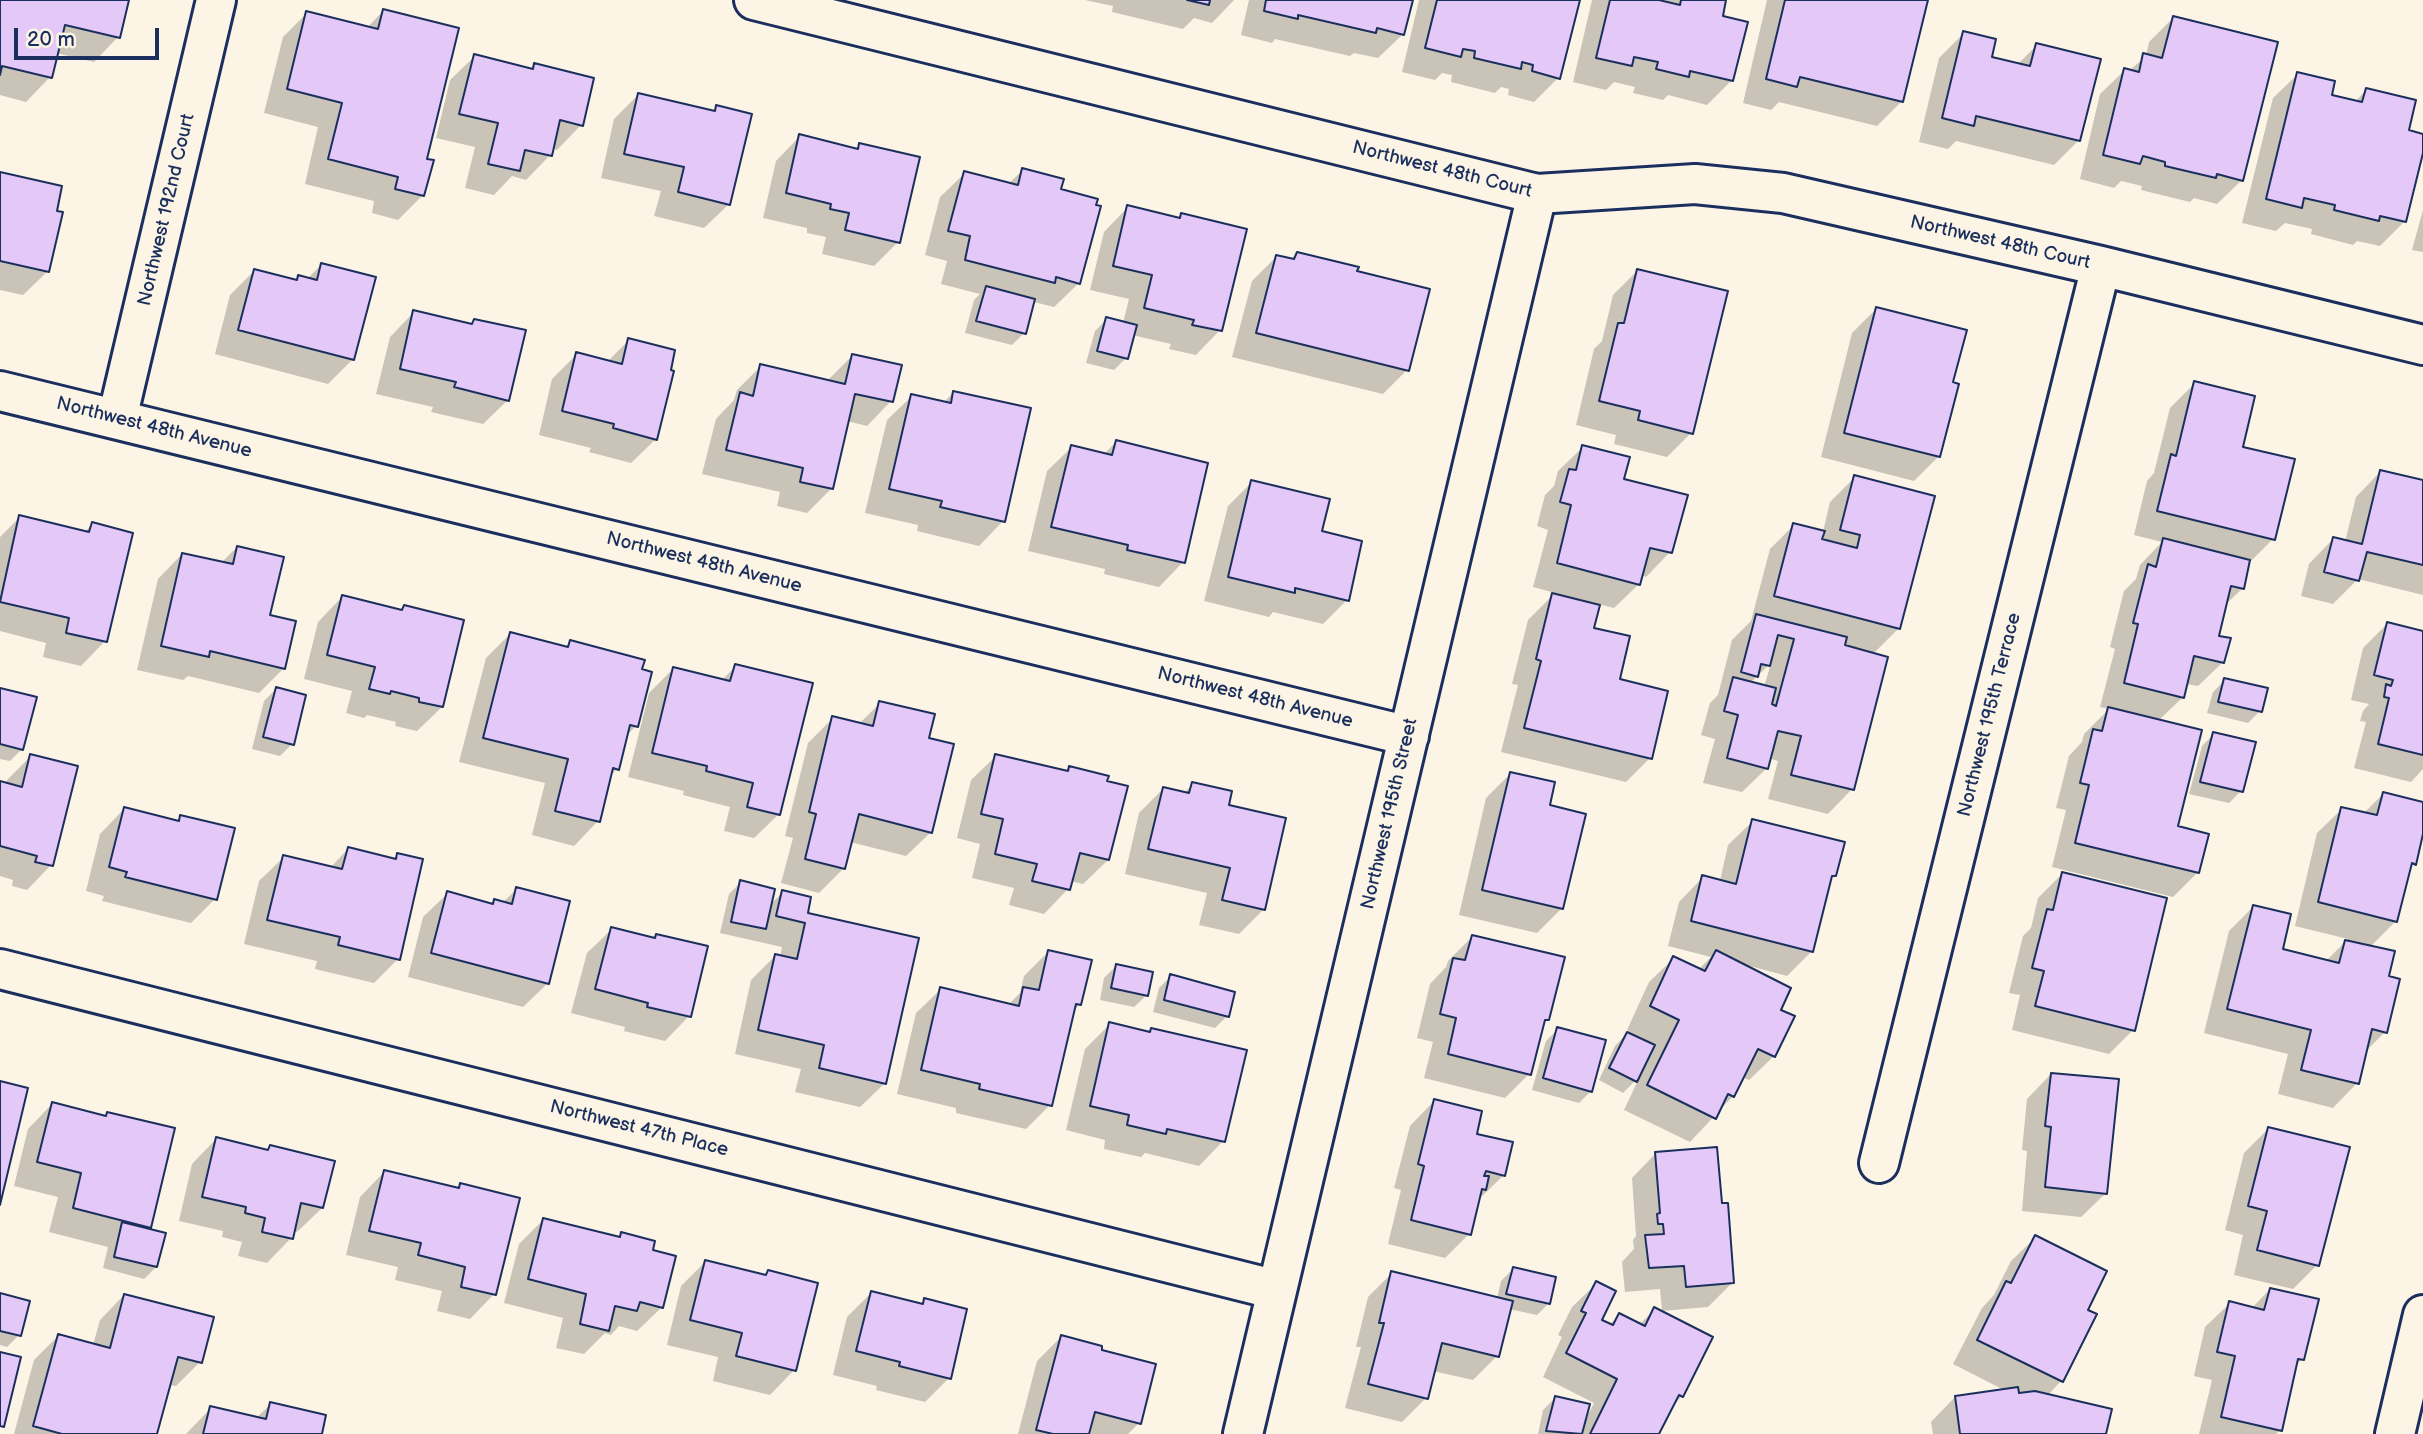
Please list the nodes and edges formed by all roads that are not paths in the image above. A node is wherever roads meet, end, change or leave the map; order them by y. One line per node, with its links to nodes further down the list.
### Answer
1 (216, 0): 7 (street, Northwest 192nd Court)
2 (754, 0): 3 (street, Northwest 48th Court)
3 (1537, 194): 4 (street, Northwest 48th Court); 8 (street, Northwest 195th Street)
4 (2101, 266): 5 (street, Northwest 48th Court); 10 (street, Northwest 195th Terrace)
5 (2423, 345)
6 (0, 391): 7 (street, Northwest 48th Avenue)
7 (117, 419): 8 (street, Northwest 48th Avenue)
8 (1409, 736): 11 (street, Northwest 195th Street)
9 (0, 969): 11 (street, Northwest 47th Place)
10 (1879, 1163)
11 (1278, 1290): 14 (street, Northwest 195th Street)
12 (2423, 1315): 13 (street)
13 (2415, 1384): 15 (street)
14 (1243, 1434)
15 (2395, 1434)

